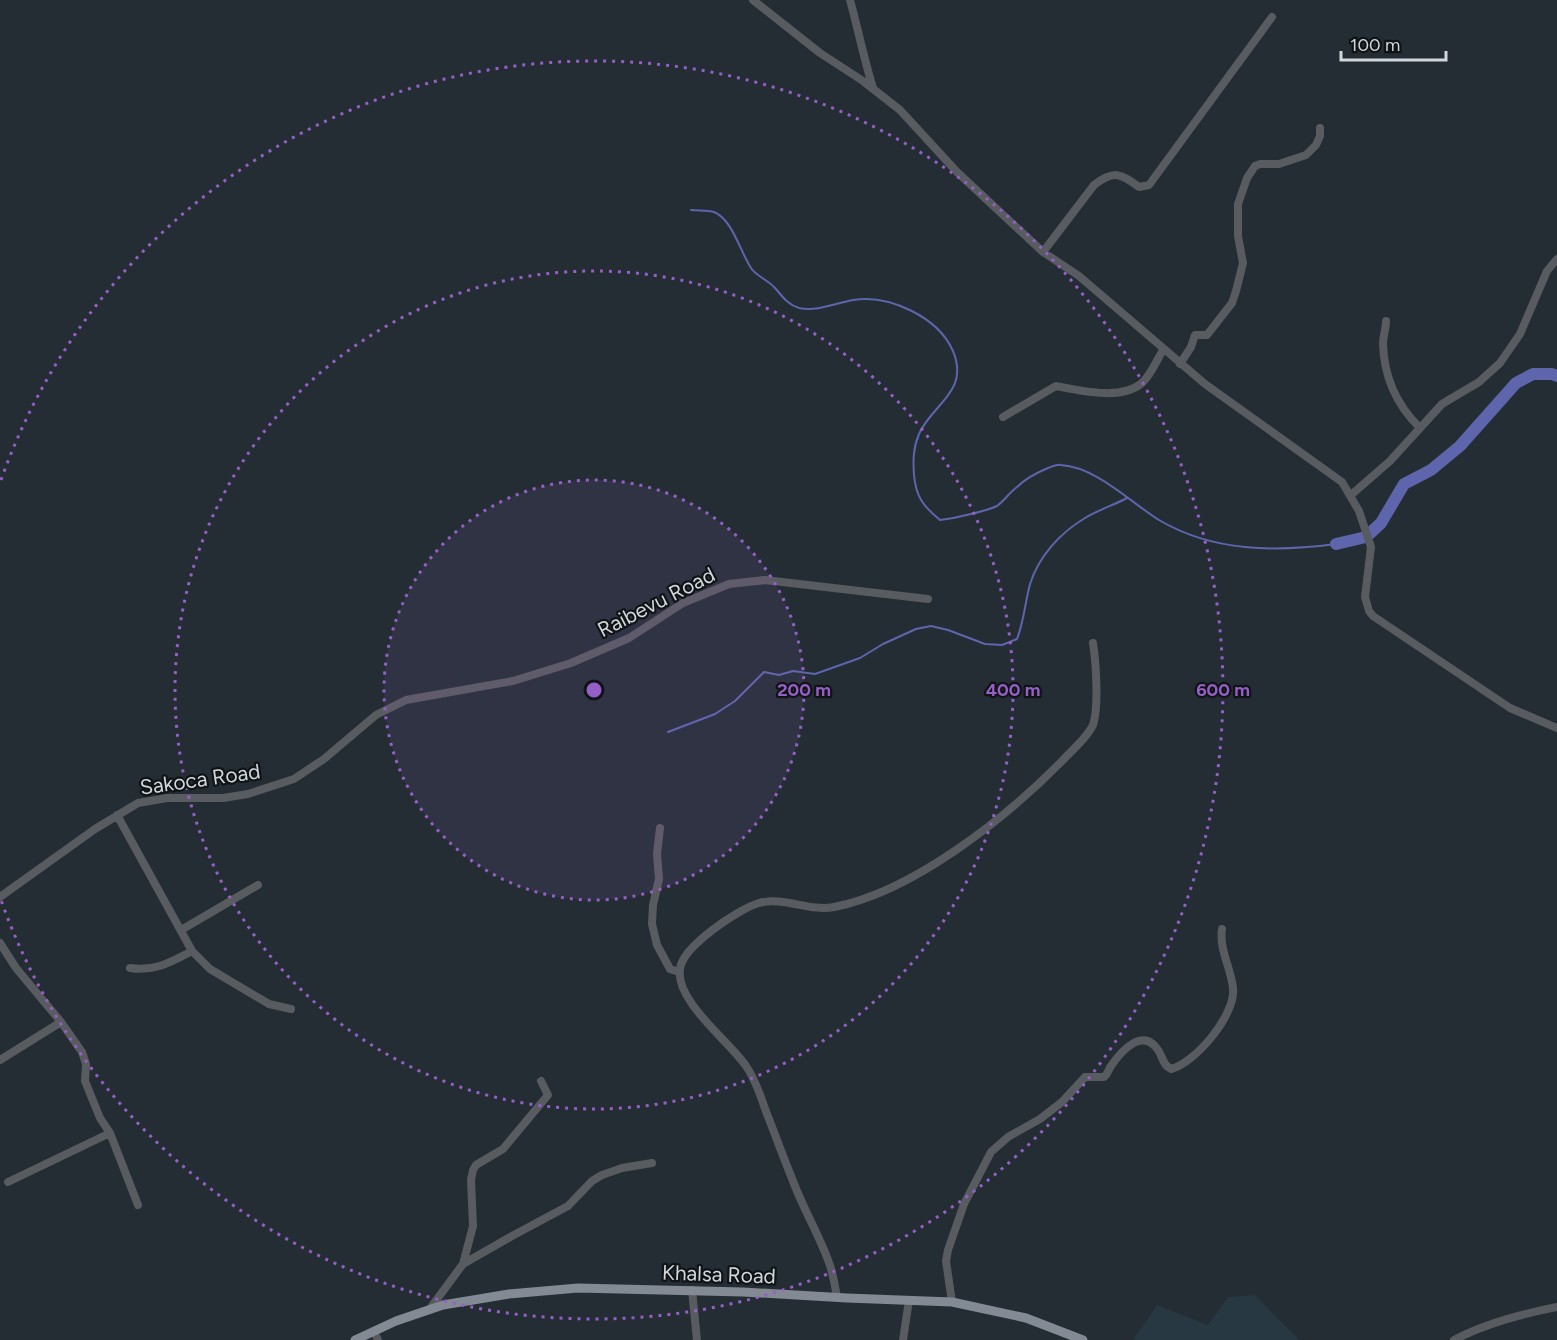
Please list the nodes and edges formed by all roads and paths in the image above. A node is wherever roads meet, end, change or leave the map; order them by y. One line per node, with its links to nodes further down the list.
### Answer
1 (753, 0): 4 (street)
2 (850, 0): 4 (street)
3 (1272, 17): 6 (street)
4 (873, 89): 6 (street)
5 (1320, 128): 10 (street)
6 (1043, 252): 9 (street)
7 (1557, 259): 12 (street)
8 (1386, 321): 12 (street)
9 (1163, 350): 10 (street); 11 (street)
10 (1180, 364): 13 (street)
11 (1003, 417)
12 (1419, 428): 13 (street)
13 (1351, 495): 17 (street)
14 (928, 599): 16 (street, Raibevu Road)
15 (1093, 644): 27 (street)
16 (406, 700): 18 (street, Sakoca Road)
17 (1557, 728)
18 (117, 815): 21 (street, Sakoca Road); 23 (street)
19 (660, 828): 27 (street)
20 (258, 885): 23 (street)
21 (0, 897)
22 (1222, 929): 40 (street)
23 (181, 930): 25 (street)
24 (0, 943): 29 (street)
25 (192, 951): 26 (street); 28 (street)
26 (130, 968)
27 (679, 972): 38 (street)
28 (291, 1009)
29 (61, 1022): 30 (street); 32 (street)
30 (0, 1059)
31 (541, 1081): 36 (street)
32 (110, 1133): 34 (street); 35 (street)
33 (652, 1163): 36 (street)
34 (8, 1182)
35 (138, 1205)
36 (464, 1264): 42 (street)
37 (692, 1290): 38 (main road, Khalsa Road); 42 (main road, Khalsa Road); 45 (street)
38 (837, 1298): 39 (main road, Khalsa Road)
39 (909, 1300): 40 (main road, Khalsa Road); 46 (street)
40 (952, 1302): 47 (main road, Khalsa Road)
41 (1557, 1307): 48 (street)
42 (429, 1310): 43 (main road, Khalsa Road)
43 (376, 1336): 44 (main road, Khalsa Road)
44 (355, 1340)
45 (697, 1340)
46 (903, 1340)
47 (1083, 1340)
48 (1454, 1340)

